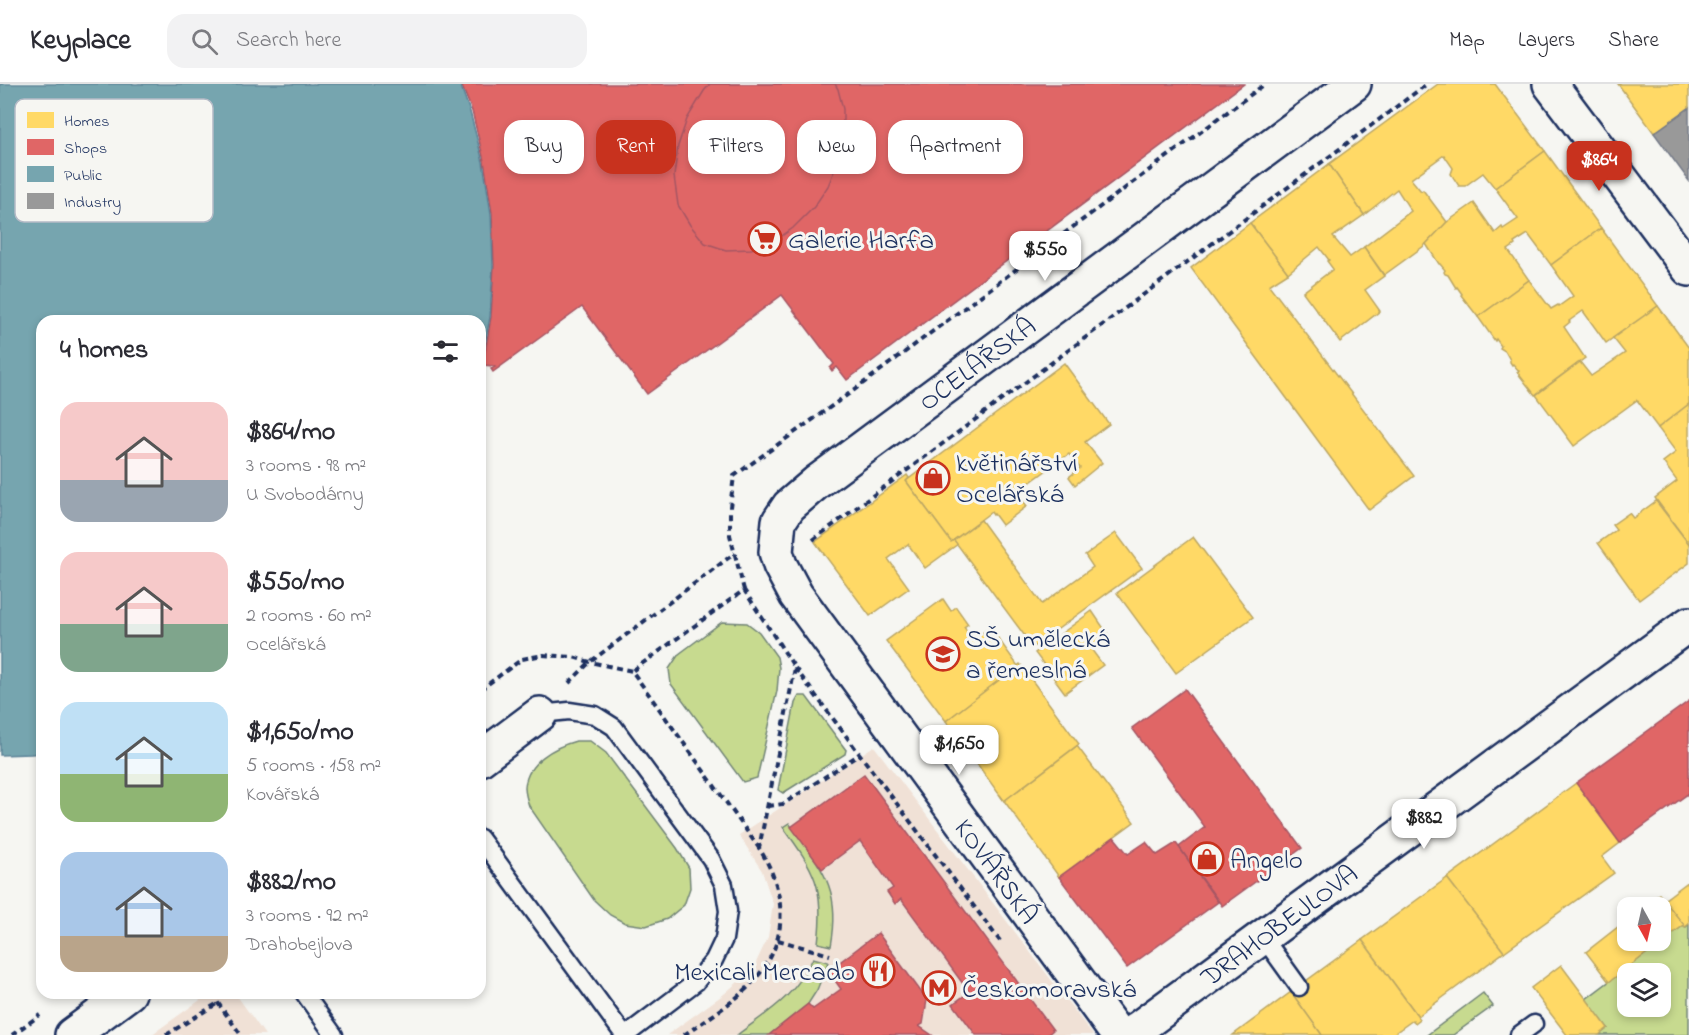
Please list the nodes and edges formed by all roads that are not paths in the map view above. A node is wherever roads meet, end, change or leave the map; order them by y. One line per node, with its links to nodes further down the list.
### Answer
1 (1354, 84): 4 (street, OCELÁŘSKÁ)
2 (1550, 84): 3 (street)
3 (1689, 269)
4 (779, 521): 17 (street, KOVÁŘSKÁ)
5 (1689, 624): 9 (street, DRAHOBEJLOVA)
6 (540, 714): 7 (street); 16 (lane)
7 (486, 754)
8 (486, 846): 16 (lane)
9 (1263, 937): 10 (lane); 18 (street, DRAHOBEJLOVA)
10 (1299, 987)
11 (121, 999): 14 (street)
12 (308, 999): 15 (lane)
13 (1534, 1024): 19 (lane)
14 (72, 1035)
15 (334, 1035)
16 (625, 1035)
17 (1118, 1035)
18 (1129, 1035)
19 (1519, 1035)

